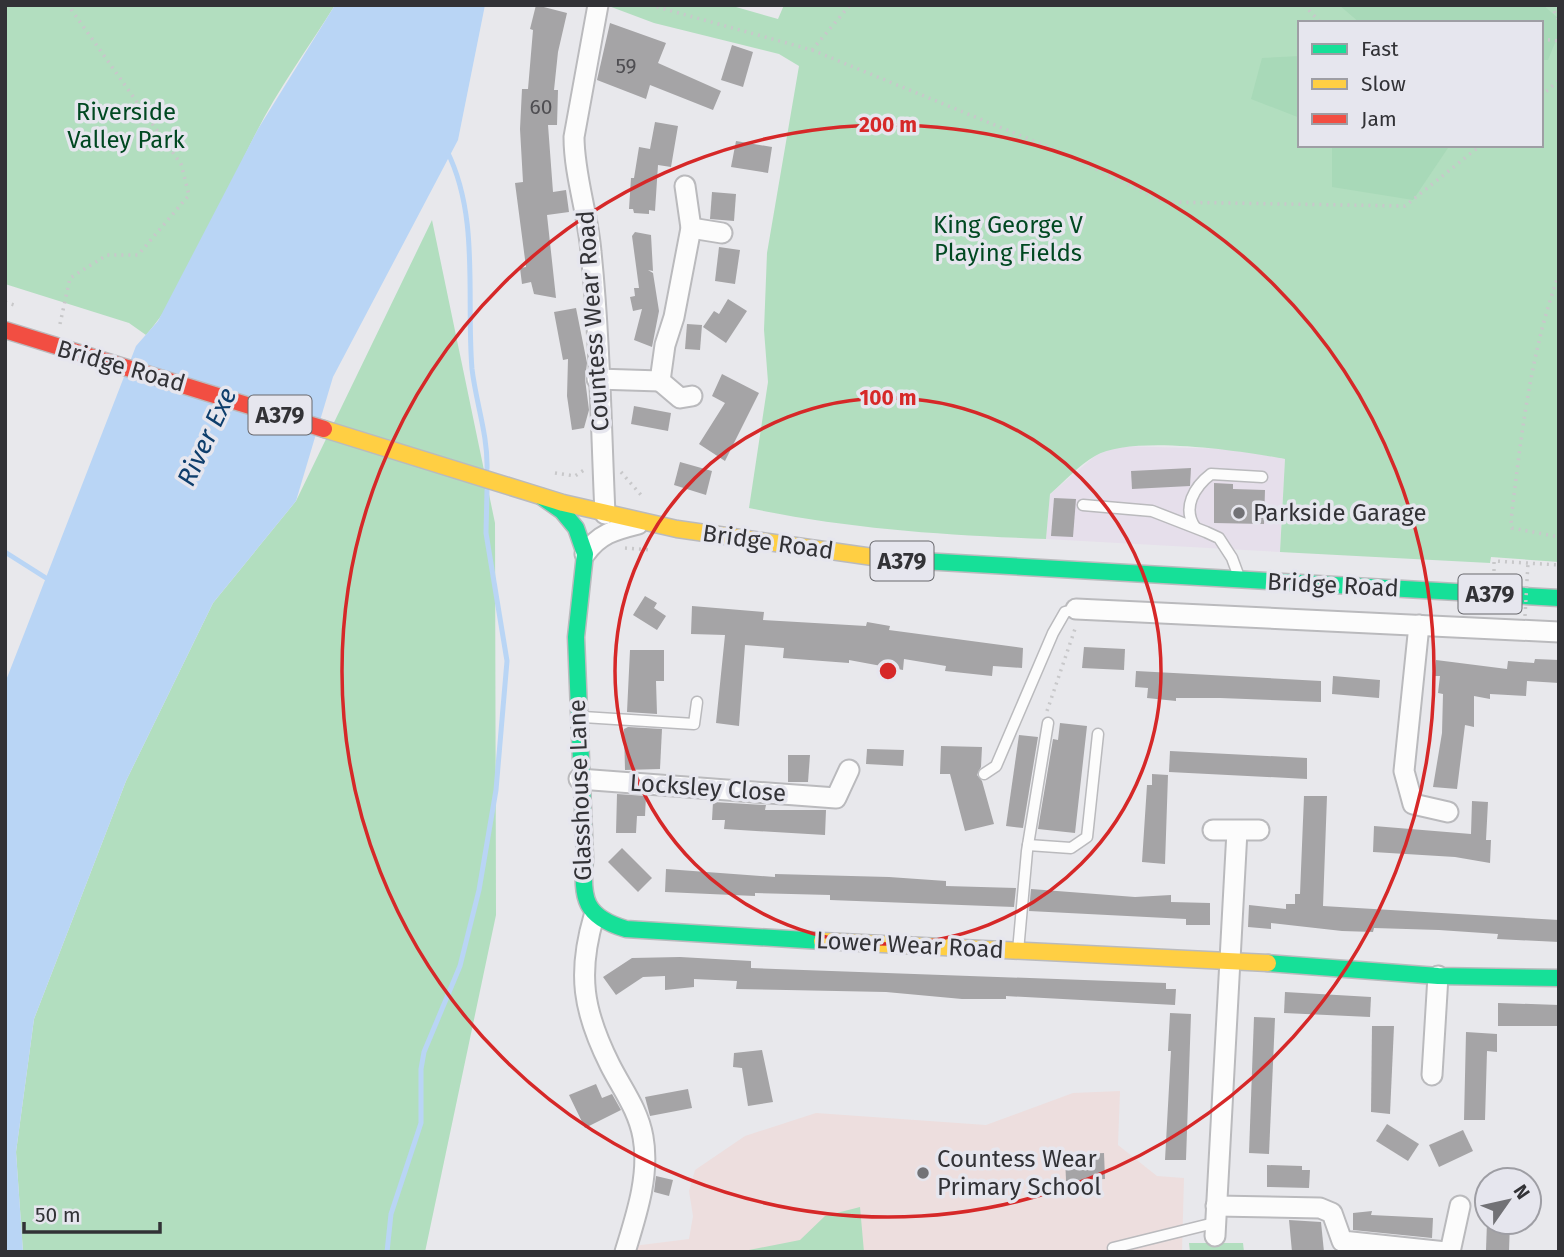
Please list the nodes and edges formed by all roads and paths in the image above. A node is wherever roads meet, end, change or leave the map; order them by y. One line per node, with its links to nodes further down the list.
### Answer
1 (68, 5): 18 (path)
2 (598, 5): 19 (street, Countess Wear Road)
3 (649, 5): 9 (path)
4 (850, 5): 9 (path)
5 (1304, 5): 7 (path)
6 (1550, 5): 8 (path)
7 (1319, 21)
8 (1559, 21)
9 (812, 50): 12 (path)
10 (1559, 80): 11 (path)
11 (1543, 94)
12 (1479, 147)
13 (685, 186): 14 (street)
14 (691, 228): 15 (street); 20 (street)
15 (722, 233)
16 (1559, 274): 31 (path)
17 (10, 332): 18 (main road, Bridge Road / A379)
18 (53, 347): 25 (main road, Bridge Road / A379)
19 (597, 380): 20 (street); 22 (street, Countess Wear Road)
20 (660, 381): 21 (street)
21 (692, 396)
22 (603, 463): 23 (path); 26 (path); 28 (street, Countess Wear Road)
23 (543, 471)
24 (1262, 477): 30 (lane)
25 (540, 495): 28 (main road, Bridge Road / A379); 34 (main road, Glasshouse Lane)
26 (647, 501)
27 (1083, 505): 30 (lane)
28 (605, 514): 29 (main road, Bridge Road / A379)
29 (642, 522): 34 (street); 38 (main road, Bridge Road / A379)
30 (1195, 528): 38 (lane)
31 (1559, 537)
32 (615, 549): 33 (path)
33 (664, 552)
34 (585, 554): 45 (main road, Glasshouse Lane)
35 (1528, 563): 36 (path); 37 (path); 41 (path, bridge)
36 (1559, 565)
37 (1494, 572)
38 (1241, 580): 39 (main road, Bridge Road / A379)
39 (1559, 598)
40 (1079, 609): 42 (street, Bridge Road); 46 (path); 49 (lane)
41 (1525, 616)
42 (1419, 625): 43 (street, Bridge Road); 51 (street)
43 (1559, 632)
44 (697, 702): 45 (lane)
45 (578, 717): 50 (main road, Glasshouse Lane)
46 (1048, 723): 55 (lane)
47 (1098, 734): 55 (lane)
48 (849, 770): 50 (street, Locksley Close)
49 (984, 774)
50 (579, 779): 56 (main road, Glasshouse Lane)
51 (1448, 812)
52 (1213, 830): 54 (street)
53 (1259, 830): 54 (street)
54 (1237, 831): 58 (street)
55 (1028, 845): 57 (lane)
56 (594, 916): 57 (main road, Lower Wear Road); 67 (street, Glasshouse Lane)
57 (1018, 952): 58 (main road, Lower Wear Road)
58 (1229, 960): 59 (main road, Lower Wear Road); 63 (street)
59 (1438, 976): 60 (main road, Lower Wear Road); 61 (street)
60 (1559, 978)
61 (1432, 1075)
62 (1460, 1206): 69 (street)
63 (1215, 1222): 64 (lane); 65 (street)
64 (1154, 1239): 66 (lane); 68 (lane)
65 (1343, 1247): 69 (street)
66 (1113, 1248)
67 (625, 1252)
68 (1156, 1252)
69 (1448, 1252)

